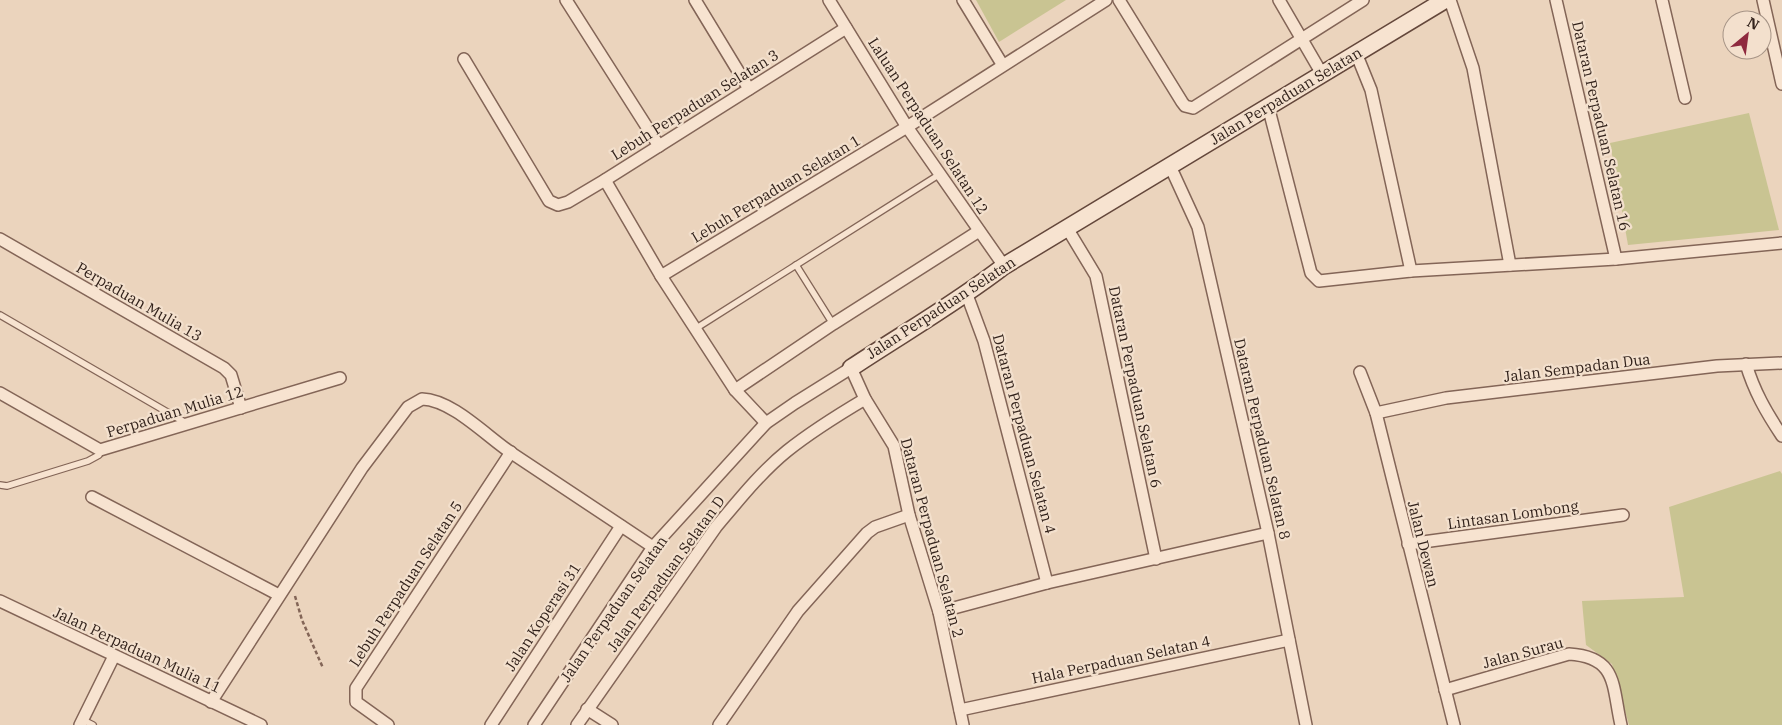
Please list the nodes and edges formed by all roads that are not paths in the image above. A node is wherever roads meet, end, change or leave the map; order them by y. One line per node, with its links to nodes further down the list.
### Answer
1 (566, 0): 25 (street)
2 (695, 0): 21 (street)
3 (829, 0): 14 (street, Laluan Perpaduan Selatan 12)
4 (963, 0): 18 (street)
5 (1106, 0): 18 (street, Lebuh Perpaduan Selatan 1)
6 (1119, 0): 15 (street)
7 (1279, 0): 15 (street)
8 (1363, 0): 15 (street)
9 (1445, 0): 16 (street, Jalan Perpaduan Selatan)
10 (1450, 0): 35 (street)
11 (1556, 0): 33 (street, Dataran Perpaduan Selatan 16)
12 (1662, 0): 22 (street)
13 (1763, 0): 20 (street)
14 (846, 28): 21 (street, Lebuh Perpaduan Selatan 3); 24 (street, Laluan Perpaduan Selatan 12)
15 (1303, 38): 19 (street)
16 (1356, 53): 19 (street, Jalan Perpaduan Selatan); 37 (street)
17 (464, 59): 28 (street, Lebuh Perpaduan Selatan 3)
18 (1002, 64): 24 (street, Lebuh Perpaduan Selatan 1)
19 (1322, 74): 23 (street, Jalan Perpaduan Selatan)
20 (1782, 84)
21 (749, 89): 25 (street, Lebuh Perpaduan Selatan 3)
22 (1685, 98)
23 (1268, 106): 26 (street, Jalan Perpaduan Selatan); 37 (street)
24 (907, 127): 27 (street, Laluan Perpaduan Selatan 12); 38 (street, Lebuh Perpaduan Selatan 1)
25 (659, 146): 28 (street, Lebuh Perpaduan Selatan 3)
26 (1170, 166): 29 (street, Jalan Perpaduan Selatan); 63 (street, Dataran Perpaduan Selatan 8)
27 (940, 174): 30 (street, Laluan Perpaduan Selatan 12); 34 (lane)
28 (605, 180): 38 (street)
29 (1067, 228): 36 (street, Jalan Perpaduan Selatan); 66 (street, Dataran Perpaduan Selatan 6)
30 (979, 231): 36 (street, Laluan Perpaduan Selatan 12); 41 (street)
31 (0, 239): 51 (street, Perpaduan Mulia 13)
32 (1782, 243): 33 (street)
33 (1616, 259): 35 (street)
34 (796, 265): 41 (lane); 42 (lane)
35 (1510, 265): 37 (street)
36 (1004, 266): 39 (street, Jalan Perpaduan Selatan)
37 (1411, 271)
38 (661, 276): 42 (street)
39 (967, 295): 45 (street, Jalan Perpaduan Selatan); 67 (street, Dataran Perpaduan Selatan 4)
40 (0, 315): 54 (lane)
41 (833, 324): 48 (street)
42 (696, 329): 48 (street)
43 (1782, 363): 44 (street, Jalan Sempadan Dua)
44 (1746, 364): 52 (street, Jalan Sempadan Dua); 55 (street)
45 (851, 368): 50 (street, Dataran Perpaduan Selatan 2); 53 (street, Jalan Perpaduan Selatan)
46 (1360, 372): 52 (street, Jalan Dewan)
47 (340, 378): 51 (street, Perpaduan Mulia 12)
48 (735, 390): 53 (street)
49 (0, 392): 56 (street, Perpaduan Mulia 12)
50 (865, 399): 60 (street, Dataran Perpaduan Selatan 2); 75 (street, Jalan Perpaduan Selatan D)
51 (241, 408): 54 (street, Perpaduan Mulia 12)
52 (1376, 413): 64 (street, Jalan Dewan)
53 (766, 423): 65 (street, Jalan Perpaduan Selatan)
54 (187, 424): 56 (street, Perpaduan Mulia 12)
55 (1782, 436)
56 (100, 450): 58 (lane)
57 (511, 452): 62 (street); 68 (street); 79 (street, Lebuh Perpaduan Selatan 5)
58 (0, 485)
59 (92, 497): 68 (street)
60 (909, 515): 70 (street, Dataran Perpaduan Selatan 2); 84 (street)
61 (1622, 515): 64 (street, Lintasan Lombong)
62 (621, 526): 65 (street); 80 (street, Jalan Koperasi 31)
63 (1268, 533): 66 (street); 71 (street, Dataran Perpaduan Selatan 8)
64 (1408, 544): 73 (street, Jalan Dewan)
65 (654, 547): 81 (street, Jalan Perpaduan Selatan)
66 (1156, 560): 67 (street)
67 (1047, 583): 70 (street)
68 (279, 595): 74 (street)
69 (0, 601): 72 (street, Jalan Perpaduan Mulia 11)
70 (939, 612): 76 (street, Dataran Perpaduan Selatan 2)
71 (1288, 640): 76 (street, Hala Perpaduan Selatan 4); 86 (street, Dataran Perpaduan Selatan 8)
72 (114, 656): 74 (street, Jalan Perpaduan Mulia 11); 77 (street)
73 (1445, 690): 87 (street, Jalan Dewan); 88 (street, Jalan Surau)
74 (211, 702): 78 (street, Jalan Perpaduan Mulia 11)
75 (588, 709): 82 (street, Jalan Perpaduan Selatan D); 83 (street)
76 (960, 710): 85 (street, Dataran Perpaduan Selatan 2)
77 (85, 723)
78 (261, 725)
79 (388, 725)
80 (491, 725)
81 (534, 725)
82 (577, 725)
83 (612, 725)
84 (719, 725)
85 (963, 725)
86 (1306, 725)
87 (1454, 725)
88 (1620, 725)

